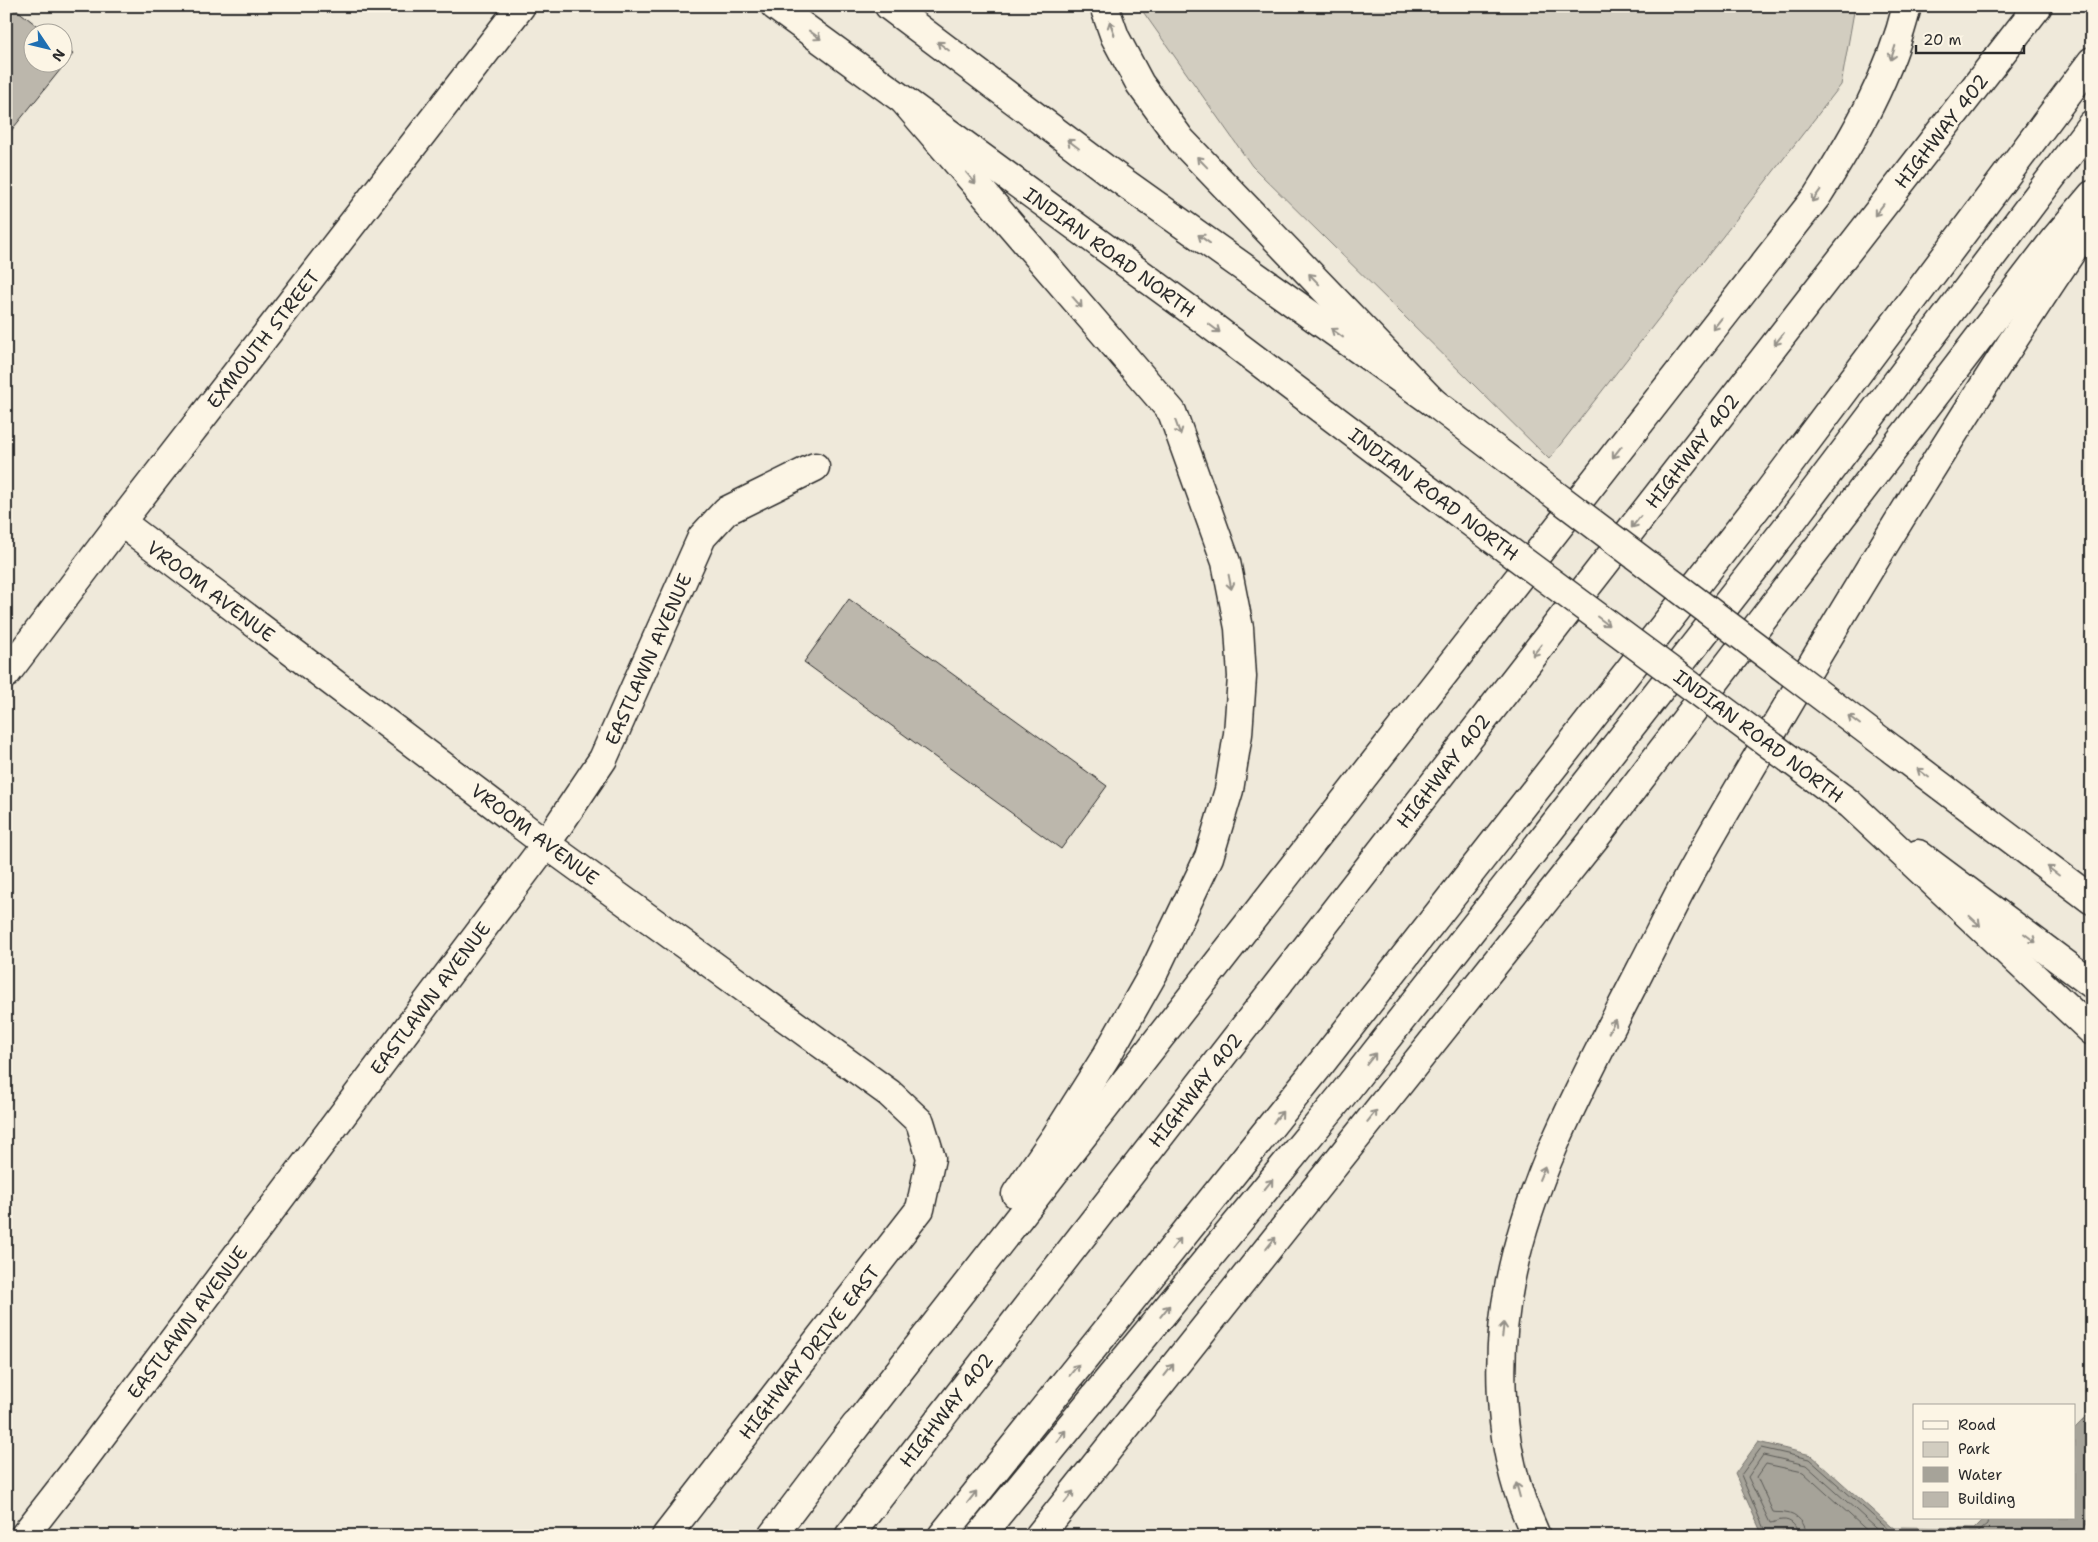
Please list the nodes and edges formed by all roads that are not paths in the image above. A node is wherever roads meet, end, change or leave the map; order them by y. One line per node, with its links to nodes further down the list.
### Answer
1 (521, 6): 14 (main road, EXMOUTH STREET)
2 (775, 6): 8 (main road, INDIAN ROAD NORTH, one-way to 8)
3 (889, 6): 12 (main road, one-way to 3)
4 (1104, 6): 12 (main road, one-way to 4)
5 (1907, 6): 22 (main road, one-way to 22)
6 (2038, 6): 26 (main road, HIGHWAY 402, one-way to 26)
7 (2092, 61): 27 (main road, one-way to 7)
8 (905, 102): 16 (main road, INDIAN ROAD NORTH, one-way to 16, bridge); 22 (main road, one-way to 22)
9 (2092, 124): 28 (main road, one-way to 9)
10 (2092, 195): 29 (main road, one-way to 10)
11 (2092, 221): 30 (main road, one-way to 11)
12 (1433, 402): 18 (main road, one-way to 12, bridge)
13 (816, 467): 17 (main road, EASTLAWN AVENUE)
14 (121, 522): 15 (main road, EXMOUTH STREET); 17 (main road, VROOM AVENUE)
15 (6, 674)
16 (1850, 804): 19 (main road, INDIAN ROAD NORTH, one-way to 19); 20 (main road, one-way to 20)
17 (546, 844): 21 (main road, VROOM AVENUE); 23 (main road, EASTLAWN AVENUE)
18 (2092, 900)
19 (2092, 984)
20 (2092, 1031)
21 (931, 1158): 24 (main road, HIGHWAY DRIVE EAST)
22 (846, 1439): 25 (main road)
23 (24, 1536)
24 (666, 1536)
25 (772, 1536)
26 (849, 1536)
27 (942, 1536)
28 (980, 1536)
29 (1038, 1536)
30 (1536, 1536)

